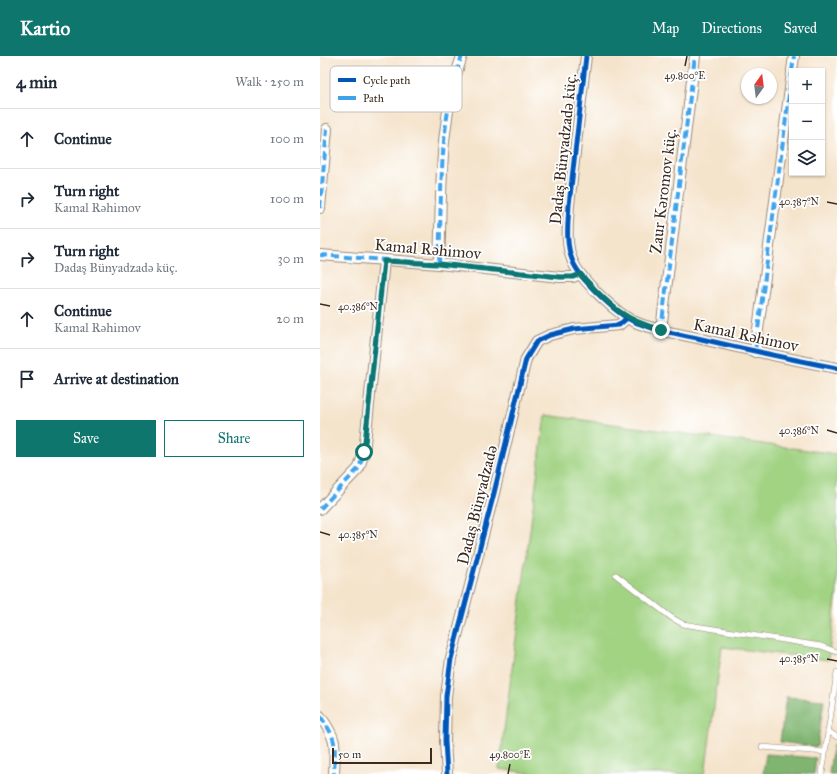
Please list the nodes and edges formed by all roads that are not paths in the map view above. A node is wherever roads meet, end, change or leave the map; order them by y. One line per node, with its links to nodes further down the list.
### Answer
1 (462, 56): 5 (street)
2 (586, 56): 14 (street, Dadaş Bünyadzadə küç.)
3 (695, 56): 16 (street, Zaur Kəromov küç.)
4 (794, 56): 6 (street)
5 (459, 66)
6 (792, 68)
7 (789, 95): 17 (street)
8 (446, 112): 13 (street)
9 (327, 130): 10 (street)
10 (320, 208)
11 (320, 255): 12 (street, Kamal Rəhimov)
12 (384, 261): 13 (street, Kamal Rəhimov); 19 (street)
13 (438, 264): 14 (street, Kamal Rəhimov)
14 (580, 274): 15 (street, Dadaş Bünyadzadə küç.)
15 (627, 318): 16 (street, Kamal Rəhimov); 29 (street, Dadaş Bünyadzadə)
16 (661, 330): 17 (street, Kamal Rəhimov)
17 (755, 352): 18 (street, Kamal Rəhimov)
18 (837, 368)
19 (320, 509)
20 (616, 575): 21 (lane)
21 (837, 652)
22 (837, 672): 24 (lane)
23 (320, 716): 28 (street)
24 (828, 731): 25 (lane); 27 (lane)
25 (837, 737)
26 (762, 747): 27 (lane)
27 (825, 752): 30 (lane)
28 (334, 774)
29 (447, 774)
30 (822, 774)

